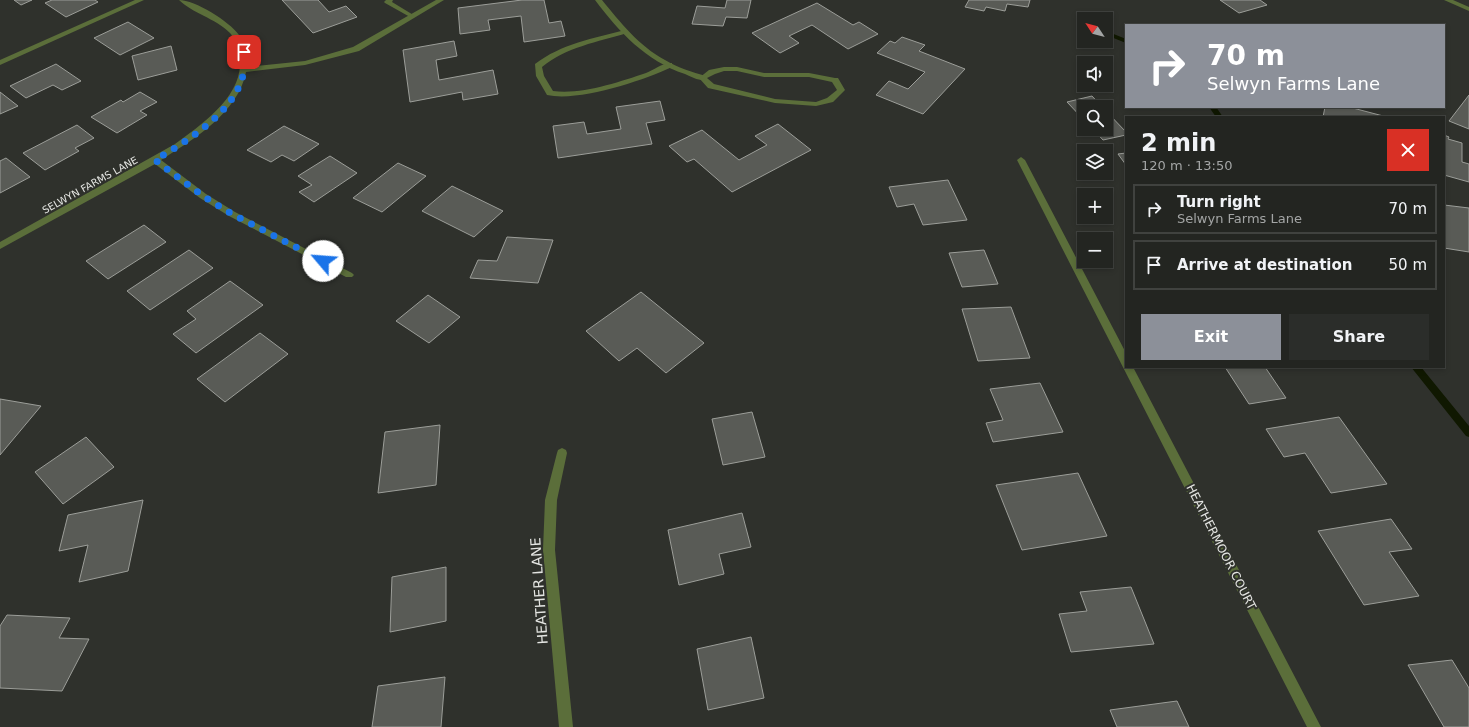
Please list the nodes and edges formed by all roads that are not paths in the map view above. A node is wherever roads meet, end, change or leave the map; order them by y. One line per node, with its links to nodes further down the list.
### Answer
1 (141, 0): 10 (street)
2 (182, 0): 12 (street, SELWYN FARMS LANE)
3 (390, 0): 8 (street)
4 (441, 0): 8 (street)
5 (598, 0): 9 (street)
6 (1447, 0): 7 (street)
7 (1469, 9)
8 (412, 16): 12 (street)
9 (625, 32): 11 (street); 11 (street)
10 (0, 63)
11 (669, 65): 13 (street)
12 (244, 70): 14 (street, SELWYN FARMS LANE)
13 (703, 78): 13 (street)
14 (155, 160): 16 (street, SELWYN FARMS LANE); 17 (street)
15 (1021, 160): 18 (street)
16 (0, 246)
17 (349, 274)
18 (1125, 361)
19 (1129, 368): 22 (street, HEATHERMOOR COURT)
20 (562, 453): 21 (street, HEATHER LANE)
21 (566, 727)
22 (1314, 727)

